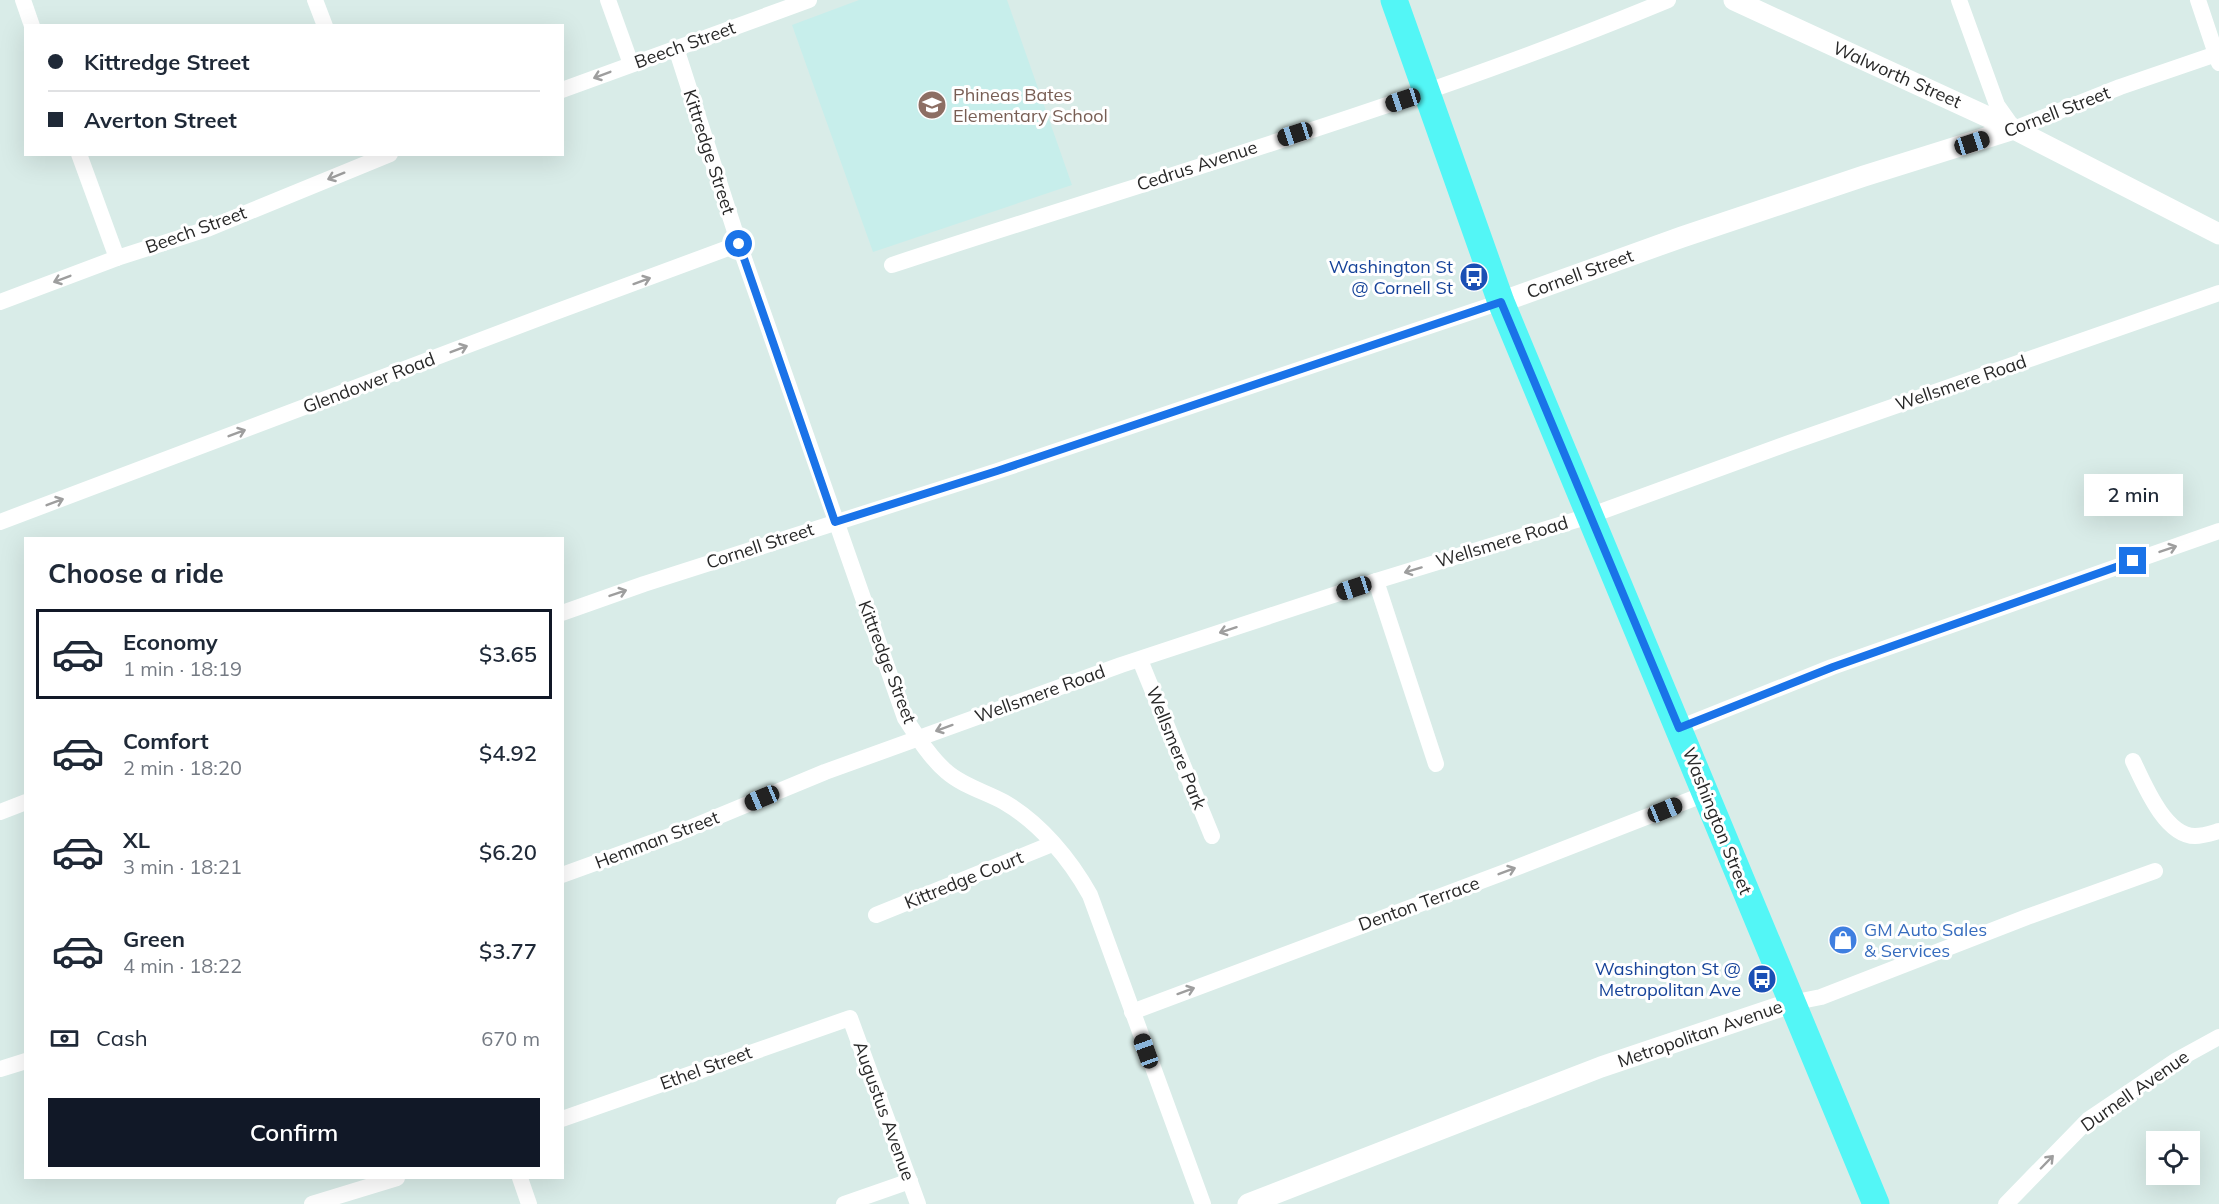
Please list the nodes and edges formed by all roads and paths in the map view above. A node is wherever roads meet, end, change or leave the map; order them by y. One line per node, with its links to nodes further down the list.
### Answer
1 (23, 0): 10 (street)
2 (315, 0): 11 (street)
3 (608, 0): 14 (street)
4 (809, 0): 12 (street, Beech Street)
5 (1394, 0): 16 (main road, Washington Street)
6 (1668, 0): 16 (street, Cedrus Avenue)
7 (1734, 0): 17 (street, Walworth Street)
8 (1959, 0): 17 (street)
9 (2198, 0): 13 (street)
10 (31, 24)
11 (324, 24)
12 (676, 48): 14 (street, Beech Street); 21 (street, Kittredge Street)
13 (2218, 57): 17 (street, Cornell Street)
14 (631, 64): 15 (street, Beech Street, one-way to 15)
15 (564, 89)
16 (1428, 92): 23 (street, Cedrus Avenue); 26 (main road, Washington Street)
17 (2014, 129): 20 (street, Walworth Street); 26 (street, Cornell Street)
18 (80, 156): 22 (street)
19 (373, 157): 22 (street, Beech Street, one-way to 22)
20 (2219, 234)
21 (739, 244): 28 (street, Glendower Road, one-way to 21); 29 (street, Kittredge Street)
22 (117, 258): 25 (street, Beech Street, one-way to 25)
23 (892, 265)
24 (2219, 293): 27 (street, Wellsmere Road)
25 (0, 302)
26 (1501, 302): 27 (main road, Washington Street); 29 (street, Cornell Street)
27 (1589, 516): 31 (street, Wellsmere Road, one-way to 31); 34 (main road, Washington Street)
28 (0, 522)
29 (835, 522): 32 (street, Cornell Street, one-way to 29); 35 (street, Kittredge Street)
30 (2219, 531): 34 (street, one-way to 30)
31 (1376, 581): 33 (street, Wellsmere Road, one-way to 33); 37 (street)
32 (564, 612)
33 (1140, 660): 35 (street, Wellsmere Road, one-way to 35); 42 (street, Wellsmere Park)
34 (1679, 728): 38 (main road, Washington Street)
35 (918, 738): 43 (street, Kittredge Street); 45 (street, Hemman Street)
36 (2133, 762): 41 (street)
37 (1436, 764)
38 (1705, 794): 47 (main road, Washington Street); 48 (street, Denton Terrace, one-way to 38)
39 (24, 803): 40 (street)
40 (0, 812)
41 (2219, 831)
42 (1212, 836)
43 (1052, 844): 46 (street, Kittredge Court); 48 (street, Kittredge Street)
44 (2155, 871): 47 (street, Metropolitan Avenue)
45 (564, 874)
46 (876, 915)
47 (1791, 1003): 63 (street, Metropolitan Avenue); 64 (main road, Washington Street)
48 (1132, 1011): 62 (street, Kittredge Street)
49 (850, 1018): 53 (street, Ethel Street); 56 (street, Augustus Avenue)
50 (2219, 1037): 65 (street, Durnell Avenue, one-way to 50)
51 (24, 1062): 52 (street)
52 (0, 1070)
53 (564, 1118)
54 (395, 1179): 57 (street)
55 (520, 1179): 59 (street)
56 (910, 1181): 60 (street); 61 (street, Augustus Avenue)
57 (332, 1201): 58 (street)
58 (312, 1204)
59 (530, 1204)
60 (844, 1204)
61 (918, 1204)
62 (1203, 1204)
63 (1248, 1204)
64 (1876, 1204)
65 (2006, 1204)

